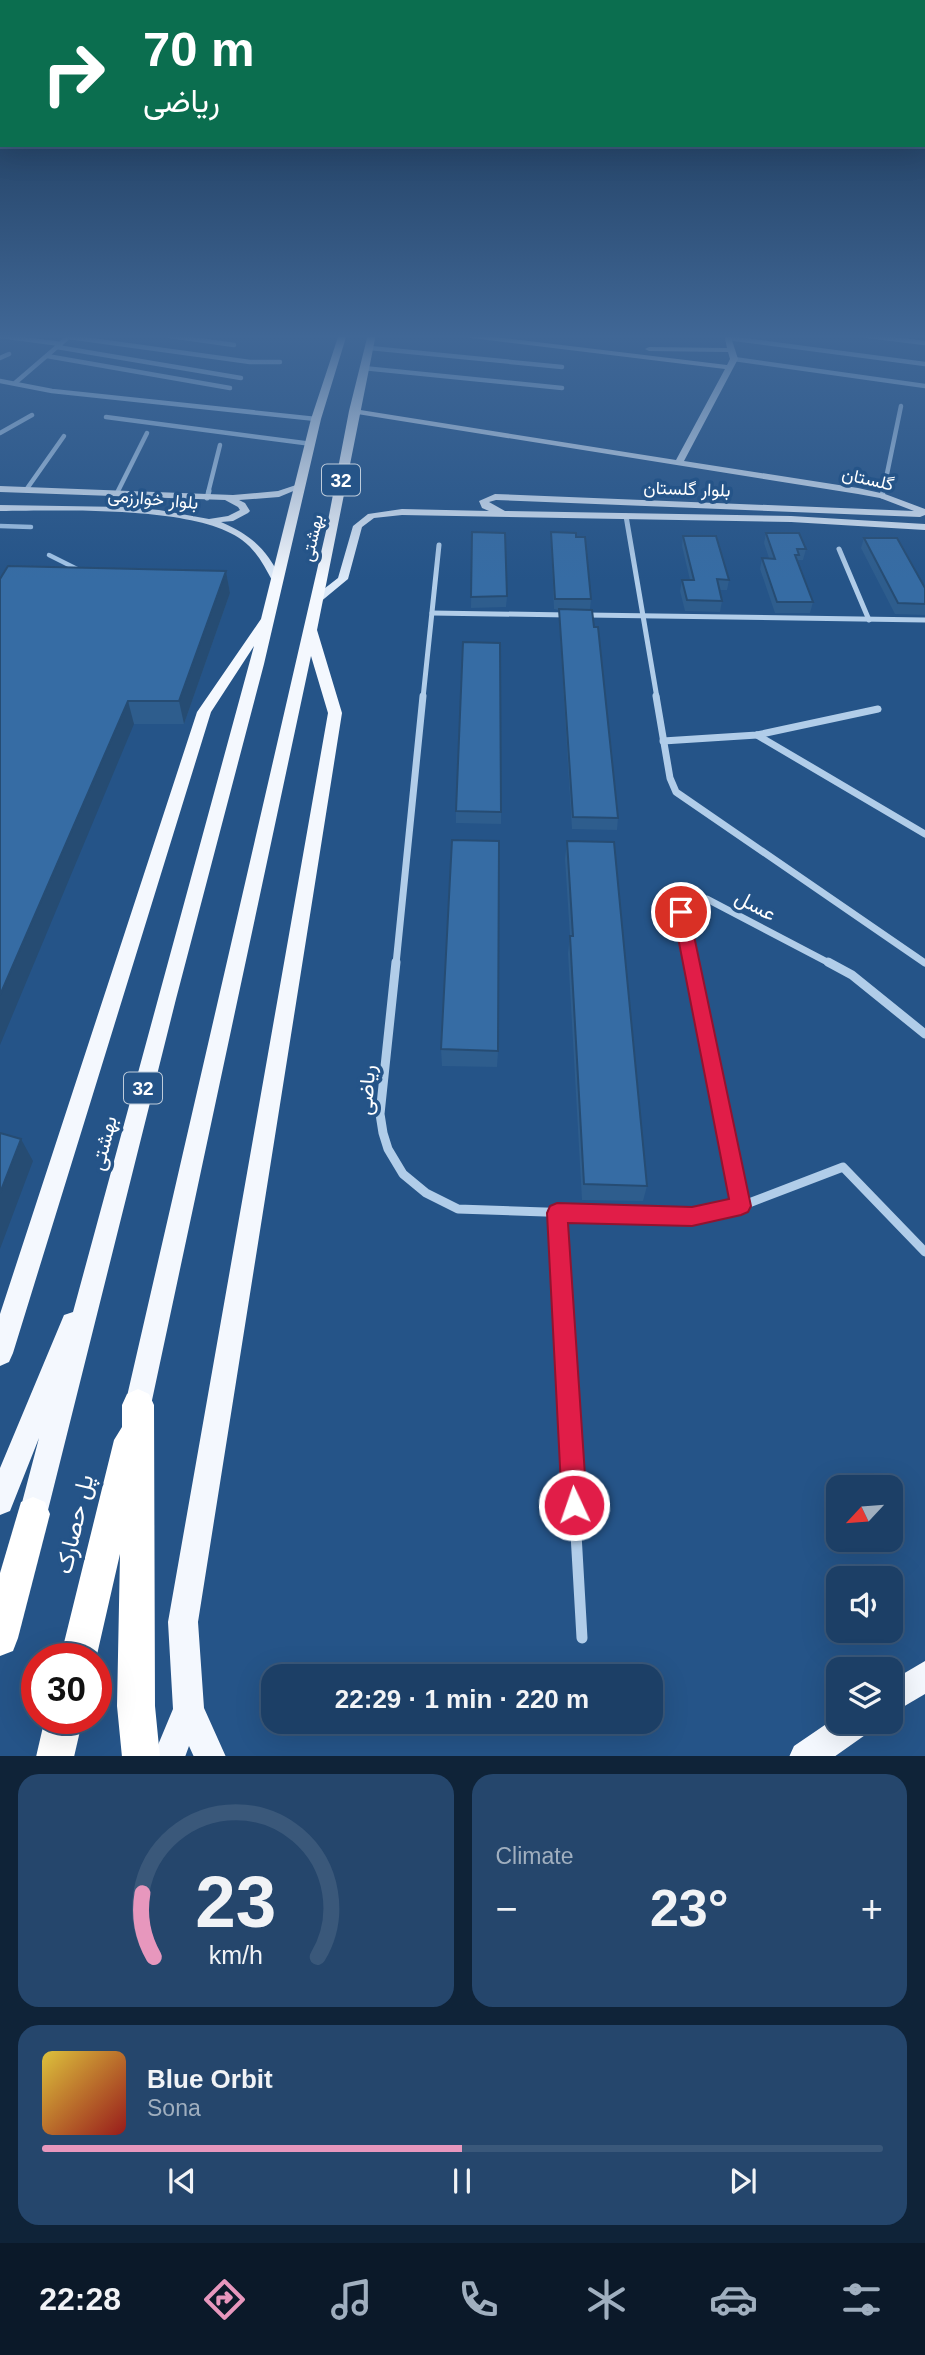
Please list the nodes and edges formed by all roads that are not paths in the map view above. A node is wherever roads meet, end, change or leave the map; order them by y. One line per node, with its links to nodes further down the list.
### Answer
1 (30, 416): 10 (street)
2 (287, 416): 9 (street)
3 (317, 416): 9 (main road, بهشتی / 32)
4 (353, 416): 34 (main road, بهشتی / 32)
5 (384, 416): 15 (street, گلستان)
6 (703, 416): 15 (street)
7 (899, 416): 20 (street)
8 (106, 417): 13 (street)
9 (316, 419): 13 (main road, بهشتی / 32)
10 (0, 433)
11 (147, 433): 19 (street)
12 (64, 436): 18 (street)
13 (312, 444): 16 (main road, بهشتی / 32)
14 (220, 445): 21 (street)
15 (678, 464): 20 (street, گلستان); 24 (street, گلستان)
16 (299, 487): 22 (street, بلوار خوارزمی); 33 (main road, بهشتی / 32)
17 (0, 489): 18 (street, بلوار خوارزمی)
18 (26, 490): 19 (street, بلوار خوارزمی)
19 (117, 493): 21 (street, بلوار خوارزمی)
20 (882, 496): 25 (street, گلستان)
21 (207, 498): 22 (street, بلوار خوارزمی)
22 (226, 498): 28 (street)
23 (0, 508): 28 (street, بلوار خوارزمی)
24 (887, 512): 25 (street, بلوار گلستان); 26 (street, بلوار گلستان); 29 (street, گلستان)
25 (925, 513)
26 (513, 514): 27 (street, بلوار گلستان); 34 (street, بلوار گلستان)
27 (626, 516): 29 (street, بلوار گلستان); 36 (street)
28 (208, 520): 33 (street, بلوار خوارزمی)
29 (891, 524): 30 (street, بلوار گلستان)
30 (925, 527)
31 (439, 545): 35 (street, ریاضی)
32 (839, 549): 38 (street)
33 (277, 580): 37 (main road, بهشتی / 32)
34 (315, 601): 40 (main road, بهشتی / 32)
35 (432, 613): 36 (street); 48 (street, ریاضی)
36 (642, 616): 38 (street); 43 (street)
37 (267, 618): 50 (main road, بهشتى / 32); 51 (main road)
38 (869, 620): 39 (street)
39 (925, 620)
40 (309, 626): 52 (main road, 32); 60 (main road)
41 (878, 709): 42 (street)
42 (757, 735): 43 (street); 44 (street)
43 (663, 741): 45 (street)
44 (925, 835)
45 (925, 964)
46 (925, 1034): 47 (street, عسل)
47 (741, 1206): 48 (street, ریاضی); 49 (street, ریاضی)
48 (557, 1213): 56 (street)
49 (925, 1252)
50 (96, 1270): 53 (main road); 54 (main road, بهشتى / 32)
51 (0, 1353)
52 (138, 1405): 57 (highway, پل حصارک / 32); 64 (highway)
53 (0, 1501)
54 (33, 1514): 55 (highway, پل حصارک / 32)
55 (0, 1637)
56 (582, 1638)
57 (82, 1643)
58 (925, 1676): 59 (main road)
59 (903, 1691)
60 (189, 1709): 65 (main road); 66 (main road)
61 (60, 1734): 63 (highway)
62 (839, 1734): 67 (main road)
63 (55, 1756)
64 (141, 1756)
65 (169, 1756)
66 (210, 1756)
67 (806, 1756)

